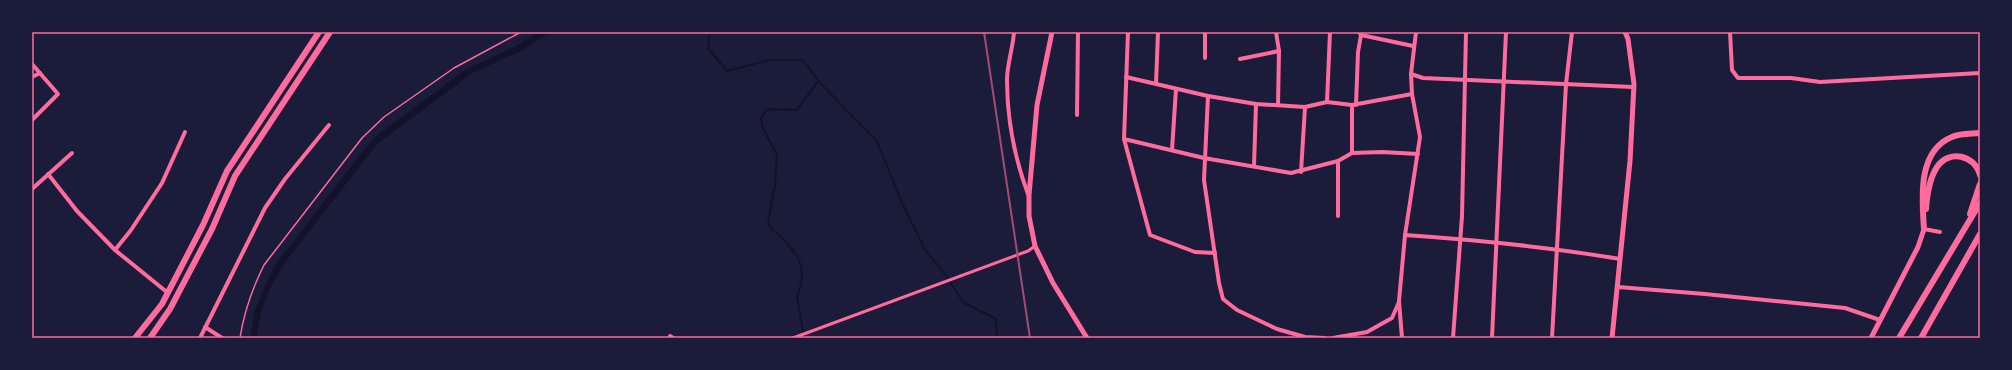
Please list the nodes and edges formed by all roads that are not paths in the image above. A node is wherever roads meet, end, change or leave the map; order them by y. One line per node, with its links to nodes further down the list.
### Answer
1 (319, 32): 75 (main road)
2 (330, 32): 80 (main road)
3 (1014, 32): 59 (street)
4 (1052, 32): 59 (street)
5 (1078, 32): 41 (street)
6 (1128, 32): 27 (street)
7 (1158, 32): 30 (street)
8 (1205, 32): 20 (street)
9 (1276, 32): 19 (street)
10 (1330, 32): 36 (street)
11 (1416, 32): 18 (street)
12 (1466, 32): 28 (street)
13 (1506, 32): 29 (street)
14 (1572, 32): 31 (street)
15 (1625, 32): 32 (street)
16 (1730, 32): 24 (street)
17 (1360, 34): 18 (street); 39 (street)
18 (1413, 46): 25 (street)
19 (1280, 51): 21 (street); 38 (street)
20 (1205, 58)
21 (1240, 59)
22 (32, 64): 23 (street)
23 (40, 73): 26 (street); 42 (street)
24 (1980, 73)
25 (1411, 74): 28 (street); 34 (street)
26 (32, 77)
27 (1126, 77): 30 (street); 46 (street)
28 (1465, 79): 29 (street); 67 (street)
29 (1504, 82): 31 (street); 68 (street)
30 (1156, 84): 33 (street)
31 (1566, 84): 32 (street); 70 (street)
32 (1633, 87): 73 (street)
33 (1176, 89): 35 (street); 47 (street)
34 (1412, 94): 39 (street); 50 (street)
35 (1208, 96): 37 (street); 51 (street)
36 (1327, 102): 39 (street); 40 (street)
37 (1256, 104): 38 (street); 53 (street)
38 (1278, 105): 40 (street)
39 (1354, 105): 49 (street)
40 (1305, 107): 54 (street)
41 (1077, 115)
42 (32, 120)
43 (329, 125): 78 (street)
44 (184, 132): 71 (street)
45 (1980, 134): 62 (main road)
46 (1124, 139): 47 (street); 72 (street)
47 (1172, 150): 51 (street)
48 (72, 153): 55 (street)
49 (1352, 153): 50 (street); 52 (street)
50 (1418, 154): 66 (street)
51 (1204, 158): 53 (street); 72 (street)
52 (1338, 161): 54 (street); 61 (street)
53 (1254, 166): 54 (street)
54 (1301, 172)
55 (48, 174): 58 (street); 71 (street)
56 (1980, 176): 62 (main road)
57 (1980, 184): 63 (main road)
58 (32, 189)
59 (1029, 195): 69 (street)
60 (1980, 203): 63 (main road)
61 (1338, 216)
62 (1924, 229): 64 (street); 77 (street)
63 (1965, 229): 93 (main road)
64 (1940, 232)
65 (1980, 234): 94 (main road)
66 (1406, 235): 67 (street); 76 (street)
67 (1461, 238): 68 (street); 88 (street)
68 (1497, 242): 70 (street); 89 (street)
69 (1035, 246): 83 (street); 84 (street)
70 (1556, 248): 73 (street); 90 (street)
71 (115, 250): 75 (street)
72 (1215, 253): 85 (street)
73 (1620, 259): 74 (street)
74 (1618, 287): 77 (street); 91 (street)
75 (168, 293): 79 (main road)
76 (1400, 301): 86 (street); 87 (street)
77 (1880, 320): 92 (street)
78 (205, 327): 81 (street); 82 (street)
79 (135, 338)
80 (150, 338)
81 (200, 338)
82 (222, 338)
83 (793, 338)
84 (1087, 338)
85 (1324, 338)
86 (1333, 338)
87 (1402, 338)
88 (1453, 338)
89 (1492, 338)
90 (1552, 338)
91 (1612, 338)
92 (1871, 338)
93 (1899, 338)
94 (1921, 338)

